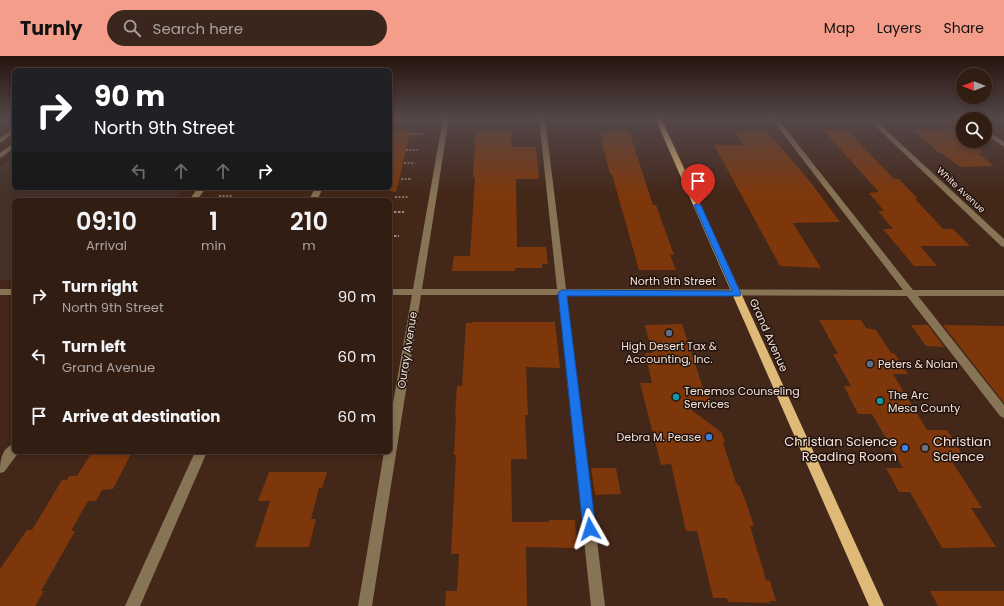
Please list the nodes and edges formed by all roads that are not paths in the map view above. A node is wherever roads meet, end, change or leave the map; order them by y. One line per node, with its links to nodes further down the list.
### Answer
1 (442, 144): 12 (street, Ouray Avenue)
2 (545, 144): 13 (street)
3 (670, 144): 16 (main road, Grand Avenue)
4 (794, 144): 14 (street)
5 (897, 144): 8 (street, White Avenue)
6 (12, 147): 7 (street)
7 (0, 156)
8 (1004, 244)
9 (0, 292): 10 (street)
10 (12, 292)
11 (392, 292): 12 (street, North 9th Street)
12 (417, 292): 13 (street, North 9th Street); 18 (street, Ouray Avenue)
13 (562, 293): 16 (street, North 9th Street); 25 (street)
14 (911, 293): 15 (street, North 9th Street); 16 (street, North 9th Street); 17 (street)
15 (1004, 293)
16 (737, 294): 26 (main road, Grand Avenue)
17 (1004, 413)
18 (392, 443)
19 (12, 452): 22 (street)
20 (200, 454): 23 (street)
21 (390, 454): 24 (street, Ouray Avenue)
22 (0, 468)
23 (132, 606)
24 (365, 606)
25 (598, 606)
26 (877, 606)

